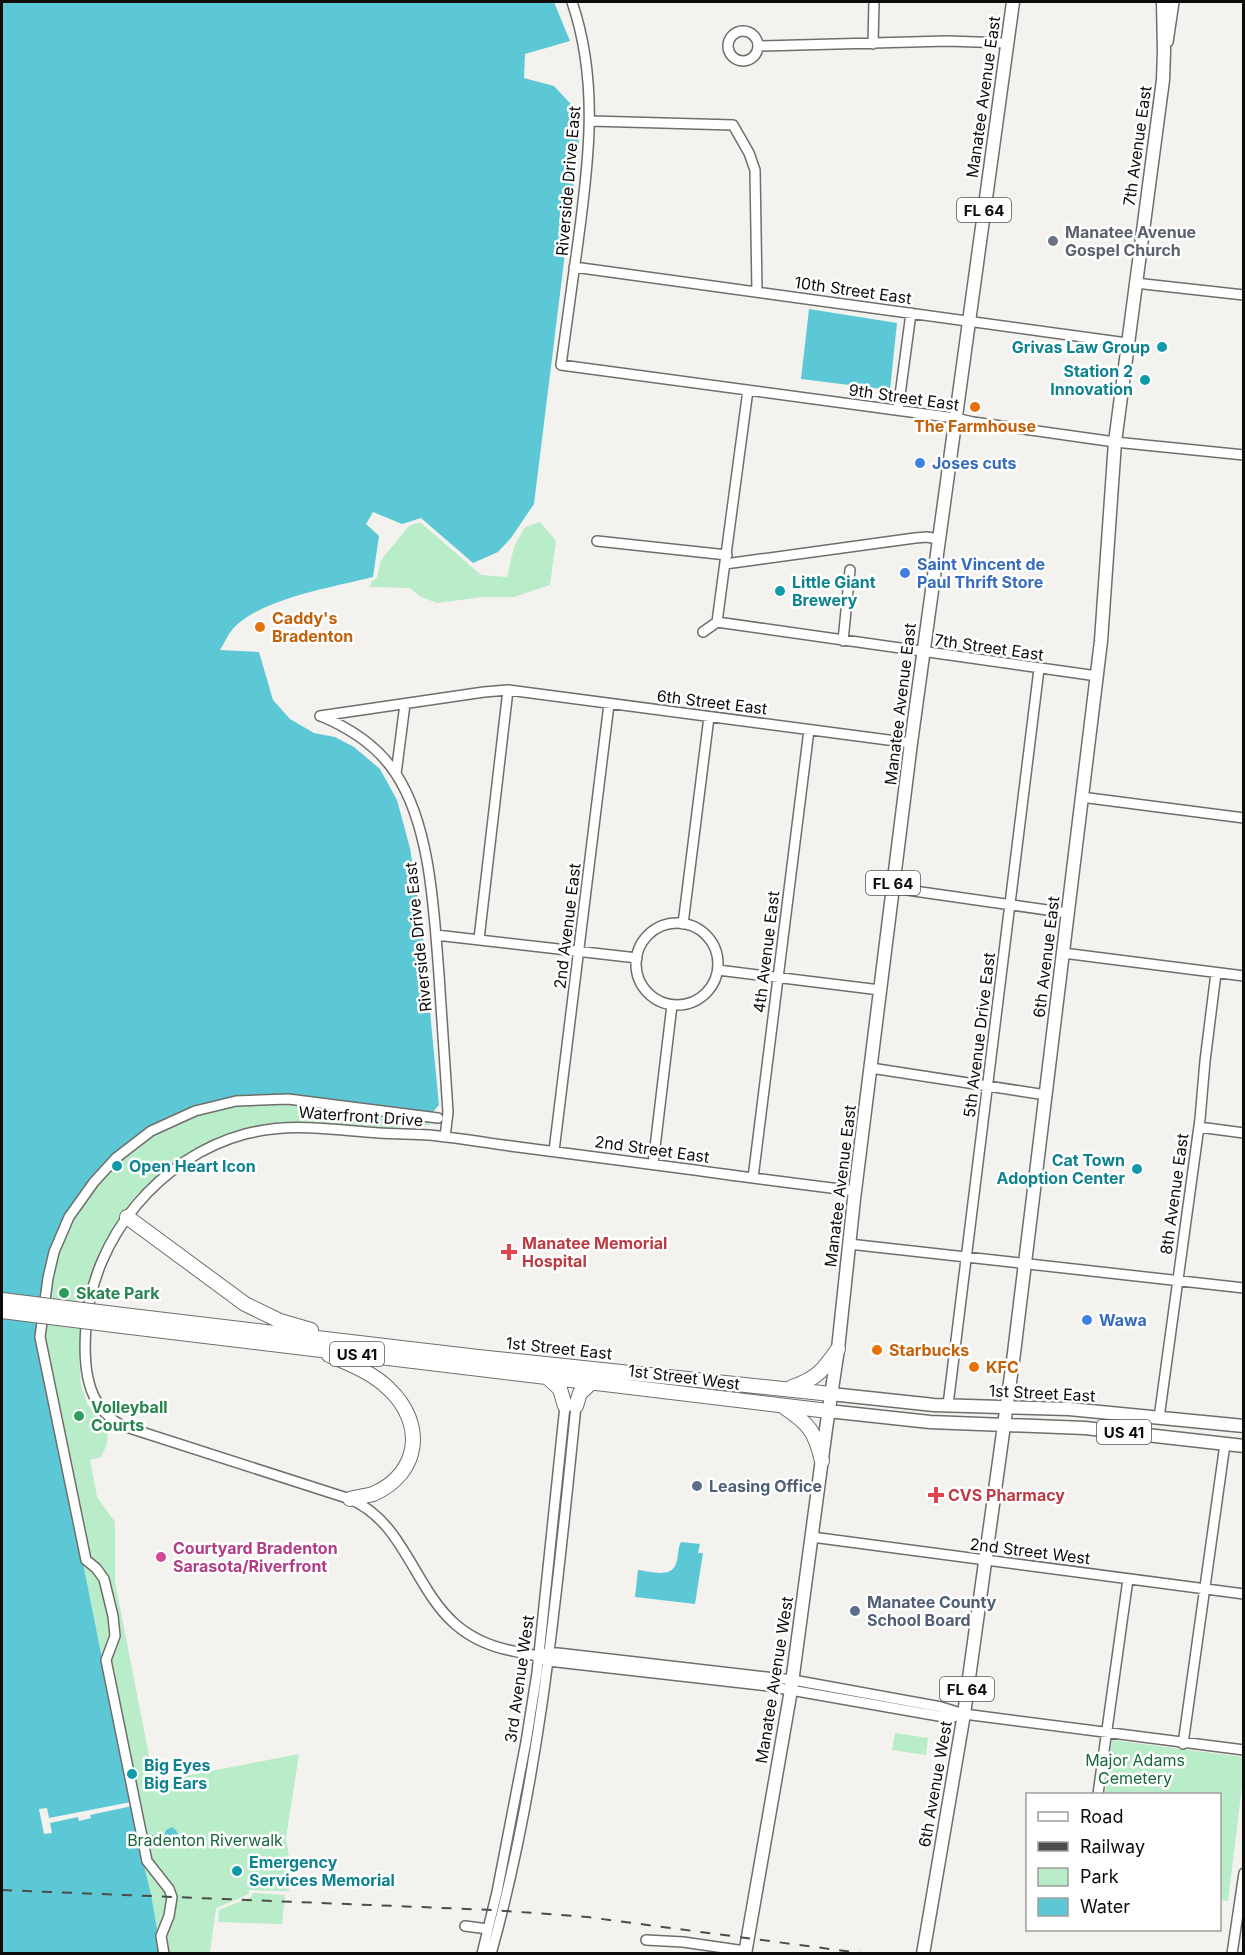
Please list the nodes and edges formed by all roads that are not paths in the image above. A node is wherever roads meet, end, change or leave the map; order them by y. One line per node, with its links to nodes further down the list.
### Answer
1 (572, 2): 10 (street, Riverside Drive East)
2 (873, 2): 7 (street)
3 (1013, 2): 6 (main road, Manatee Avenue East / FL 64)
4 (1163, 2): 9 (main road, FL 64)
5 (1174, 2): 9 (street, 7th Avenue East)
6 (1007, 43): 7 (street); 16 (main road, Manatee Avenue East / FL 64)
7 (873, 44): 8 (street)
8 (759, 46)
9 (1163, 80): 12 (main road, 7th Avenue East / FL 64)
10 (591, 121): 11 (street, Riverside Drive East); 13 (street)
11 (574, 267): 13 (street, 10th Street East); 18 (street, Riverside Drive East)
12 (1135, 283): 14 (street); 17 (main road, 7th Avenue East / FL 64)
13 (757, 292): 15 (street, 10th Street East)
14 (1244, 295)
15 (911, 313): 16 (street, 10th Street East); 20 (street)
16 (969, 321): 17 (street, 10th Street East); 21 (main road, Manatee Avenue East / FL 64)
17 (1127, 343): 22 (main road, 7th Avenue East / FL 64)
18 (561, 365): 19 (street, 9th Street East)
19 (748, 390): 20 (street, 9th Street East); 27 (street)
20 (898, 410): 21 (street, 9th Street East)
21 (954, 418): 22 (street, 9th Street East); 25 (main road, Manatee Avenue East / FL 64)
22 (1115, 442): 23 (street, 9th Street East); 24 (main road, 7th Avenue East / FL 64)
23 (1244, 455)
24 (1111, 510): 34 (main road, 6th Avenue East / FL 64)
25 (938, 539): 27 (street); 32 (main road, Manatee Avenue East / FL 64)
26 (597, 541): 27 (street)
27 (726, 559): 29 (street)
28 (850, 570): 31 (street)
29 (717, 622): 30 (street); 31 (street, 7th Street East)
30 (703, 632)
31 (843, 641): 32 (street, 7th Street East)
32 (923, 652): 33 (street, 7th Street East); 41 (main road, Manatee Avenue East / FL 64)
33 (1039, 669): 34 (street, 7th Street East); 46 (street, 5th Avenue Drive East)
34 (1097, 676): 43 (main road, 6th Avenue East / FL 64)
35 (508, 690): 36 (street, 6th Street East); 37 (street, 6th Street East); 50 (street)
36 (405, 704): 38 (street, 6th Street East); 42 (street)
37 (609, 704): 39 (street, 6th Street East); 51 (street, 2nd Avenue East)
38 (320, 716): 42 (street, Riverside Drive East)
39 (709, 717): 40 (street, 6th Street East); 48 (street)
40 (809, 729): 41 (street, 6th Street East); 57 (street, 4th Avenue East)
41 (911, 743): 45 (main road, Manatee Avenue East / FL 64)
42 (396, 774): 49 (street, Riverside Drive East)
43 (1082, 796): 44 (street); 47 (main road, 6th Avenue East / FL 64)
44 (1244, 818)
45 (893, 888): 46 (street); 58 (main road, Manatee Avenue East / FL 64)
46 (1010, 905): 47 (street); 61 (street, 5th Avenue Drive East)
47 (1068, 913): 52 (main road, 6th Avenue East / FL 64)
48 (683, 924): 53 (street); 54 (street)
49 (436, 934): 50 (street); 66 (street, Riverside Drive East)
50 (479, 939): 51 (street)
51 (579, 952): 53 (street); 67 (street, 2nd Avenue East)
52 (1063, 953): 55 (street); 62 (main road, 6th Avenue East / FL 64)
53 (637, 958): 59 (street)
54 (718, 970): 57 (street); 59 (street)
55 (1216, 973): 56 (street); 64 (street, 8th Avenue East)
56 (1244, 976)
57 (778, 978): 58 (street); 69 (street, 4th Avenue East)
58 (880, 990): 60 (main road, Manatee Avenue East / FL 64)
59 (672, 1005): 68 (street)
60 (870, 1068): 61 (street); 70 (main road, Manatee Avenue East / FL 64)
61 (988, 1086): 62 (street); 73 (street, 5th Avenue Drive East)
62 (1046, 1095): 74 (main road, 6th Avenue East / FL 64)
63 (438, 1118): 119 (street)
64 (1199, 1127): 65 (street); 75 (street, 8th Avenue East)
65 (1244, 1132)
66 (445, 1137): 67 (street, 2nd Street East); 71 (street, Waterfront Drive)
67 (554, 1151): 68 (street, 2nd Street East)
68 (653, 1164): 69 (street, 2nd Street East)
69 (753, 1178): 70 (street, 2nd Street East)
70 (855, 1191): 72 (main road, Manatee Avenue East / FL 64)
71 (127, 1217): 80 (highway); 98 (street, Waterfront Drive)
72 (849, 1244): 73 (street); 82 (main road, Manatee Avenue East / FL 64)
73 (966, 1258): 74 (street); 87 (street, 5th Avenue Drive East)
74 (1025, 1263): 75 (street); 90 (main road, 6th Avenue East / FL 64)
75 (1177, 1280): 76 (street); 92 (street, 8th Avenue East)
76 (1244, 1288)
77 (2, 1300): 79 (highway, US 41, bridge)
78 (2, 1311): 79 (highway, US 41, bridge)
79 (122, 1320): 80 (highway, 1st Street East / US 41); 81 (highway, 1st Street West / US 41)
80 (353, 1342): 85 (highway, 1st Street East / US 41)
81 (314, 1348): 83 (highway, 1st Street West / US 41); 98 (highway)
82 (838, 1349): 85 (highway); 86 (main road, Manatee Avenue East / FL 64)
83 (546, 1376): 84 (highway, 1st Street West / US 41); 88 (highway)
84 (592, 1382): 88 (highway); 89 (highway, 1st Street West / US 41)
85 (787, 1388): 86 (highway, 1st Street East / US 41)
86 (831, 1394): 87 (main road, 1st Street East / US 41); 91 (main road, Manatee Avenue East / FL 64)
87 (948, 1405): 90 (main road, 1st Street East / US 41)
88 (571, 1406): 99 (street, 3rd Avenue West); 100 (street, 3rd Avenue West)
89 (782, 1406): 91 (highway, 1st Street West / US 41); 97 (highway)
90 (1007, 1407): 92 (main road, 1st Street East / US 41); 93 (main road, 6th Avenue West / FL 64)
91 (828, 1411): 93 (main road, 1st Street West / US 41); 97 (main road, Manatee Avenue West / FL 64)
92 (1159, 1418): 94 (main road, 1st Street East / US 41)
93 (1004, 1424): 95 (main road, 1st Street West / US 41); 102 (main road, 6th Avenue West / FL 64)
94 (1244, 1426)
95 (1225, 1444): 96 (main road, 1st Street West / US 41); 104 (street)
96 (1244, 1446)
97 (822, 1461): 101 (main road, Manatee Avenue West / FL 64)
98 (350, 1498): 106 (street, Waterfront Drive)
99 (552, 1530): 100 (street); 106 (street, 3rd Avenue West)
100 (562, 1530): 107 (street, 3rd Avenue West)
101 (812, 1538): 102 (street, 2nd Street West); 108 (main road, Manatee Avenue West / FL 64)
102 (986, 1561): 103 (street, 2nd Street West); 111 (main road, 6th Avenue West / FL 64)
103 (1128, 1579): 104 (street, 2nd Street West); 112 (street)
104 (1206, 1588): 105 (street, 2nd Street West); 113 (street)
105 (1244, 1594)
106 (539, 1655): 107 (street, Waterfront Drive); 115 (street, 3rd Avenue West)
107 (548, 1656): 108 (street); 116 (street, 3rd Avenue West)
108 (792, 1685): 109 (street); 110 (street); 126 (main road, Manatee Avenue West / FL 64)
109 (869, 1694): 110 (street); 111 (street)
110 (868, 1704): 111 (street)
111 (964, 1714): 112 (street); 131 (main road, 6th Avenue West / FL 64)
112 (1106, 1733): 113 (street); 117 (street)
113 (1183, 1743): 114 (street)
114 (1244, 1750)
115 (520, 1771): 116 (street); 122 (street, 3rd Avenue West)
116 (531, 1773): 129 (street, 3rd Avenue West)
117 (1098, 1793)
118 (160, 1840): 119 (street)
119 (143, 1844): 127 (street)
120 (1244, 1873): 125 (street)
121 (465, 1926): 122 (street)
122 (488, 1929): 128 (street, 3rd Avenue West)
123 (646, 1940): 124 (street)
124 (683, 1942): 126 (street); 130 (street)
125 (1237, 1948)
126 (745, 1952)
127 (164, 1953)
128 (482, 1953)
129 (491, 1953)
130 (681, 1953)
131 (922, 1953)

